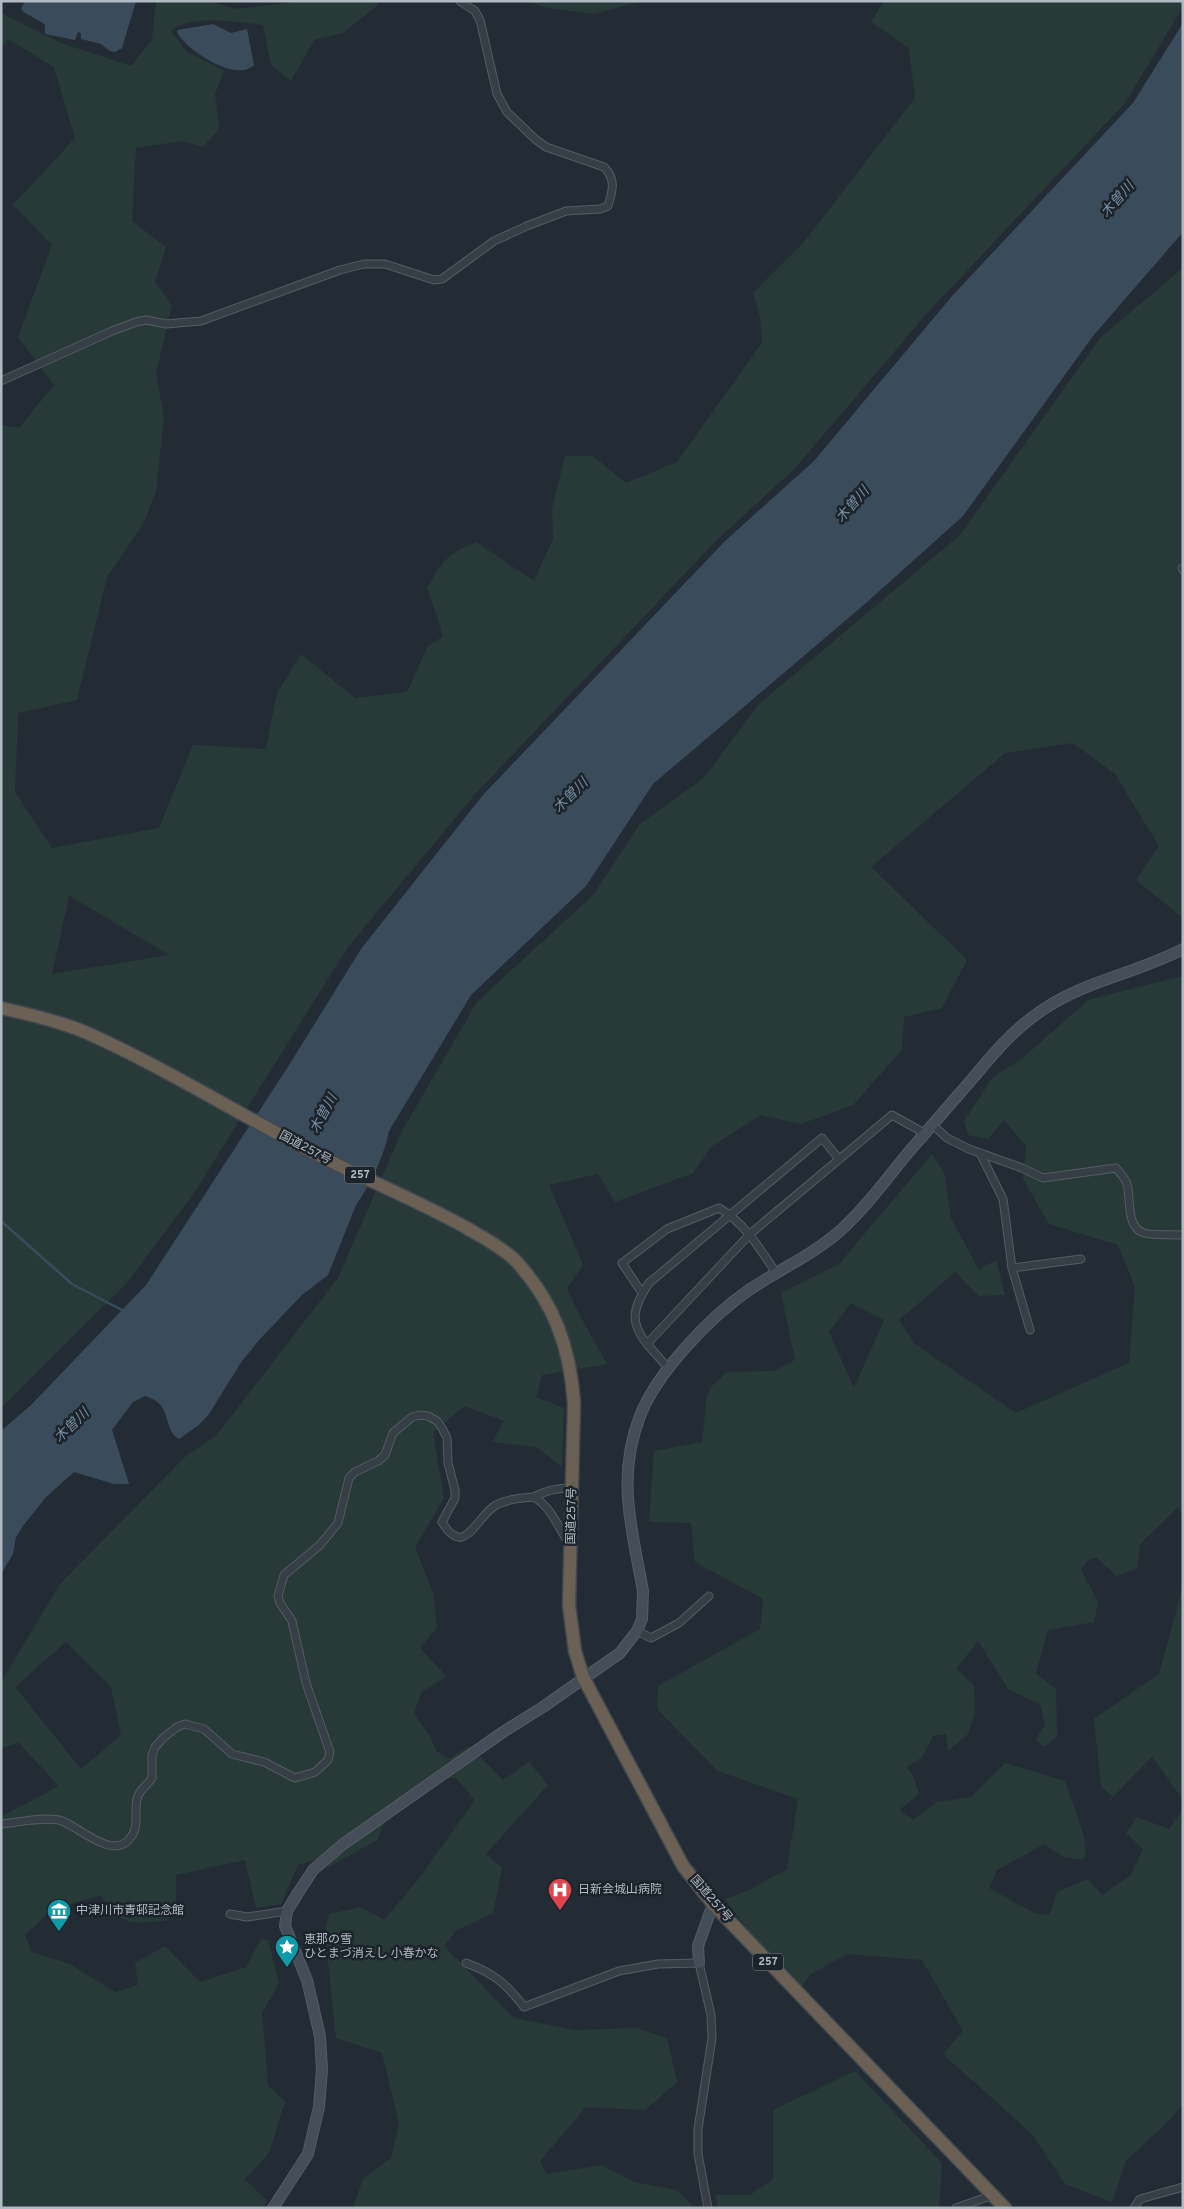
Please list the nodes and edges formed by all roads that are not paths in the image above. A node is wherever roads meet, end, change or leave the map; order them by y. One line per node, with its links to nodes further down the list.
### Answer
1 (460, 1): 2 (street)
2 (1, 381)
3 (1183, 949): 5 (street)
4 (1, 1008): 19 (highway, 国道257号 / 257)
5 (933, 1125): 6 (street); 7 (street)
6 (926, 1134): 8 (street); 14 (street)
7 (980, 1153): 11 (street); 13 (street)
8 (839, 1159): 9 (street); 10 (street)
9 (732, 1215): 10 (street); 15 (street); 15 (street)
10 (750, 1234): 14 (street); 17 (street)
11 (1183, 1235)
12 (1082, 1258): 13 (street)
13 (1012, 1268): 16 (street)
14 (776, 1273): 18 (street)
15 (642, 1293): 17 (street)
16 (1030, 1330)
17 (647, 1344): 18 (street)
18 (669, 1369): 23 (street)
19 (572, 1488): 20 (street); 21 (highway, 国道257号 / 257)
20 (534, 1497): 21 (street); 25 (street)
21 (571, 1545): 24 (highway, 国道257号 / 257)
22 (709, 1596): 23 (street)
23 (637, 1631): 24 (street)
24 (583, 1677): 26 (highway, 国道257号 / 257); 27 (street)
25 (1, 1824)
26 (713, 1904): 30 (street); 32 (highway, 国道257号 / 257)
27 (287, 1911): 28 (street); 33 (street)
28 (230, 1914)
29 (466, 1963): 30 (street)
30 (700, 1963): 34 (street)
31 (1183, 2187): 37 (street)
32 (993, 2196): 35 (street); 36 (highway, 国道257号 / 257)
33 (273, 2208)
34 (708, 2208)
35 (956, 2208)
36 (1005, 2208)
37 (1134, 2208)

